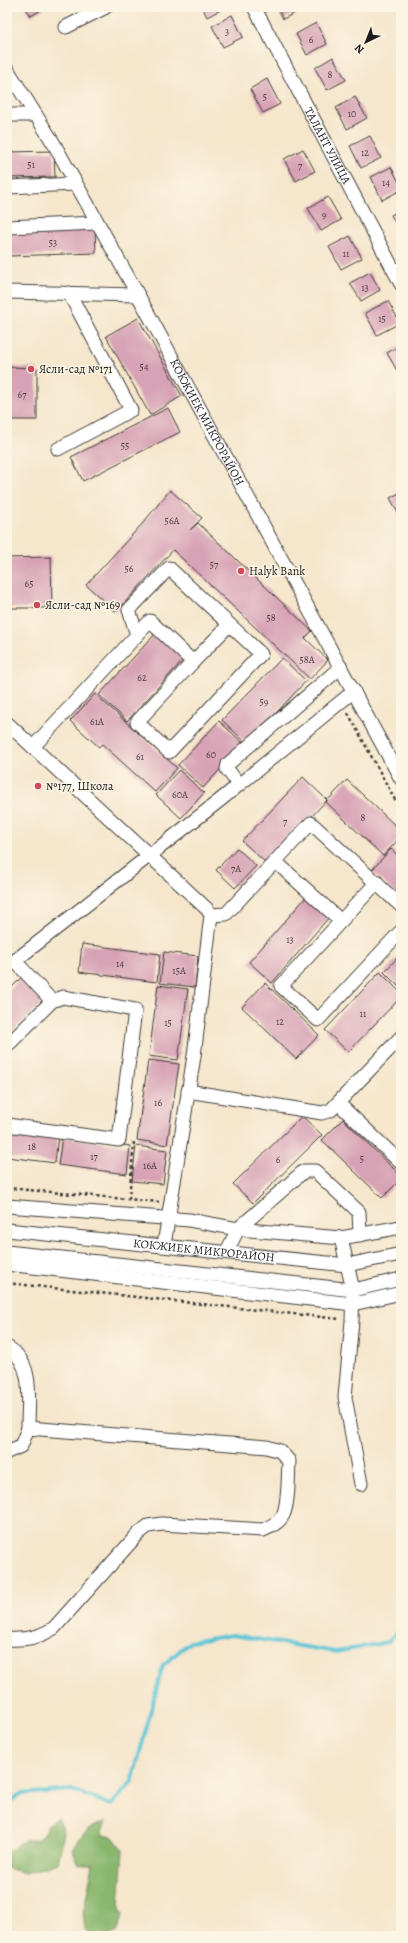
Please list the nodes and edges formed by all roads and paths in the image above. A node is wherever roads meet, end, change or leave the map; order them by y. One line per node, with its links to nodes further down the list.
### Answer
1 (106, 7): 3 (street)
2 (254, 7): 11 (street, ТАЛАНТ УЛИЦА)
3 (66, 27)
4 (7, 69): 6 (street, КОКЖИЕК МИКРОРАЙОН)
5 (7, 115): 6 (street)
6 (36, 116): 7 (street, КОКЖИЕК МИКРОРАЙОН)
7 (76, 184): 8 (street); 9 (street, КОКЖИЕК МИКРОРАЙОН)
8 (7, 186)
9 (96, 223): 10 (street); 14 (street, КОКЖИЕК МИКРОРАЙОН)
10 (7, 227)
11 (401, 284)
12 (7, 292): 13 (street)
13 (69, 293): 14 (street); 15 (street)
14 (138, 295): 19 (street, КОКЖИЕК МИКРОРАЙОН)
15 (58, 450)
16 (229, 625): 17 (street); 18 (street); 18 (street)
17 (137, 635): 18 (street); 23 (street)
18 (193, 662)
19 (341, 667): 20 (street, КОКЖИЕК МИКРОРАЙОН); 25 (street)
20 (354, 691): 21 (street); 24 (street, КОКЖИЕК МИКРОРАЙОН)
21 (341, 701): 25 (street); 26 (path)
22 (7, 723): 23 (street)
23 (33, 747): 27 (street)
24 (401, 779)
25 (239, 785): 27 (street)
26 (401, 811)
27 (150, 855): 31 (street); 34 (street)
28 (276, 862): 29 (street); 31 (street); 32 (street)
29 (377, 882): 30 (street); 32 (street)
30 (401, 906)
31 (211, 915): 38 (street)
32 (341, 921): 33 (street)
33 (401, 931)
34 (11, 964): 35 (street)
35 (52, 1001): 37 (street); 41 (street)
36 (401, 1037): 39 (street)
37 (7, 1046)
38 (188, 1091): 39 (street); 45 (street)
39 (338, 1103): 42 (street)
40 (7, 1124): 41 (street)
41 (119, 1140): 44 (path)
42 (401, 1163)
43 (7, 1188): 44 (path)
44 (129, 1199): 45 (path)
45 (171, 1204): 47 (street)
46 (7, 1206): 47 (street)
47 (169, 1220): 49 (street); 53 (street)
48 (401, 1227): 51 (street)
49 (238, 1229): 51 (street); 52 (street); 54 (street)
50 (7, 1230): 53 (street, КОКЖИЕК МИКРОРАЙОН)
51 (360, 1235): 52 (street)
52 (340, 1238): 58 (street)
53 (164, 1245): 54 (street, КОКЖИЕК МИКРОРАЙОН)
54 (227, 1251): 58 (street, КОКЖИЕК МИКРОРАЙОН)
55 (7, 1252): 61 (street)
56 (401, 1254): 58 (street, КОКЖИЕК МИКРОРАЙОН)
57 (7, 1264): 63 (street)
58 (347, 1265): 61 (street)
59 (401, 1279): 61 (street)
60 (7, 1283): 64 (path)
61 (353, 1290): 63 (street)
62 (401, 1293): 63 (street)
63 (353, 1304): 64 (street)
64 (352, 1321): 68 (street)
65 (7, 1347): 66 (street)
66 (28, 1428): 67 (street); 69 (street)
67 (7, 1452)
68 (361, 1484)
69 (7, 1639)

